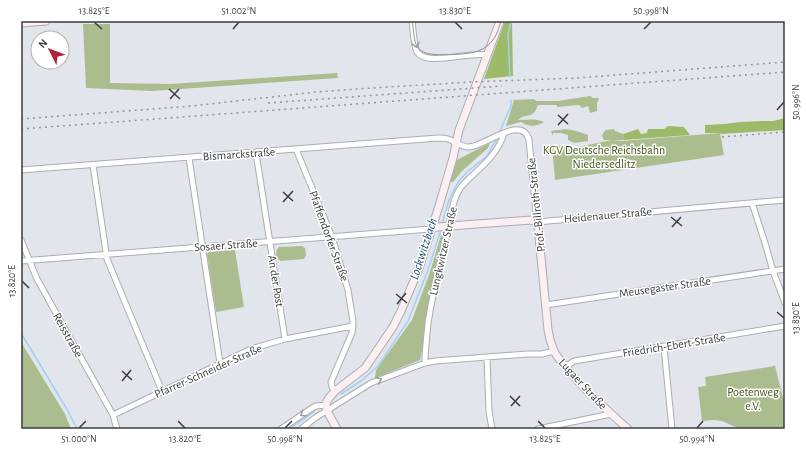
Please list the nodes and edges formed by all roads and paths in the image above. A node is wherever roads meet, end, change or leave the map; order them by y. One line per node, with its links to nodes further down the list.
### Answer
1 (36, 21): 2 (street); 5 (street)
2 (46, 21)
3 (412, 21): 6 (street, one-way to 6)
4 (500, 21): 6 (street)
5 (21, 23)
6 (487, 55): 8 (street)
7 (503, 133): 8 (street, Prof.-Billroth-Straße); 16 (street, Prof.-Billroth-Straße); 17 (street, Lungkwitzer Straße)
8 (456, 142): 9 (street, Bismarckstraße); 18 (street)
9 (296, 149): 10 (street, Bismarckstraße); 19 (street, Pfaffendorfer Straße)
10 (256, 153): 11 (street, Bismarckstraße); 21 (street, An der Post)
11 (189, 158): 12 (street, Bismarckstraße); 22 (street)
12 (94, 165): 13 (street, Bismarckstraße); 23 (street)
13 (21, 170)
14 (785, 200): 15 (street, Heidenauer Straße)
15 (752, 203): 16 (street, Heidenauer Straße); 27 (street)
16 (537, 222): 17 (street, Heidenauer Straße); 29 (street, Prof.-Billroth-Straße)
17 (447, 227): 18 (street, Heidenauer Straße); 37 (street, Lungkwitzer Straße)
18 (434, 228): 19 (street, Sosaer Straße); 40 (street)
19 (332, 237): 21 (street, Sosaer Straße); 30 (street, Pfaffendorfer Straße)
20 (21, 240): 25 (street, Reisstraße)
21 (270, 242): 22 (street, Sosaer Straße); 32 (street, An der Post)
22 (202, 247): 23 (street, Sosaer Straße); 36 (street)
23 (106, 254): 25 (street, Sosaer Straße); 39 (street)
24 (21, 261): 25 (street, Sosaer Straße)
25 (29, 261): 42 (street, Reisstraße)
26 (785, 269): 27 (street, Meusegaster Straße)
27 (773, 271): 28 (street); 29 (street, Meusegaster Straße)
28 (785, 303)
29 (546, 305): 34 (street, Prof.-Billroth-Straße)
30 (353, 326): 32 (street, Pfarrer-Schneider-Straße); 40 (street, Pfaffendorfer Straße)
31 (785, 326): 33 (street, Friedrich-Ebert-Straße)
32 (285, 339): 36 (street, Pfarrer-Schneider-Straße)
33 (664, 347): 38 (street, Friedrich-Ebert-Straße); 51 (street)
34 (554, 351): 35 (street, Lugaer Straße); 38 (street, Lugaer Straße)
35 (487, 358): 37 (street, Lugaer Straße); 48 (street)
36 (220, 363): 39 (street, Pfarrer-Schneider-Straße)
37 (425, 363): 41 (street, Lugaer Straße, one-way to 37)
38 (565, 367): 43 (street, Lugaer Straße)
39 (162, 391): 42 (street, Pfarrer-Schneider-Straße)
40 (335, 391): 41 (street)
41 (326, 408): 45 (street, one-way to 45); 46 (street); 47 (street)
42 (113, 414): 44 (street, Reisstraße)
43 (611, 414): 49 (street); 50 (street, Lugaer Straße)
44 (117, 429)
45 (281, 429)
46 (301, 429)
47 (337, 429)
48 (492, 429)
49 (538, 429)
50 (628, 429)
51 (672, 429)

